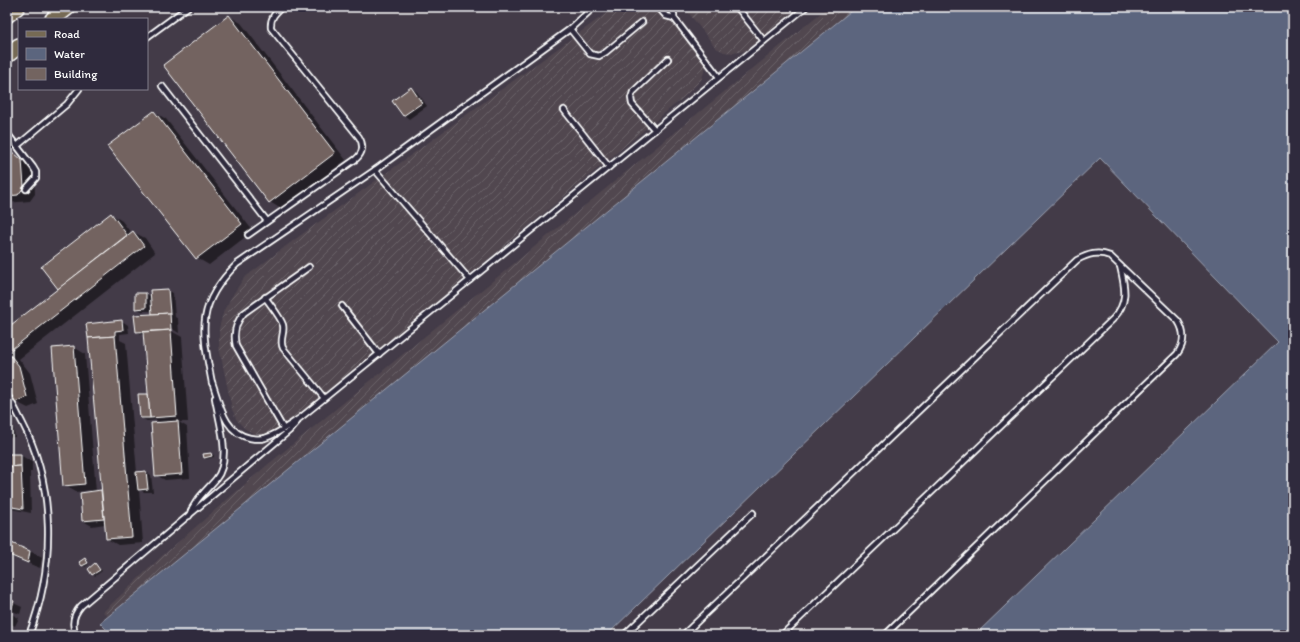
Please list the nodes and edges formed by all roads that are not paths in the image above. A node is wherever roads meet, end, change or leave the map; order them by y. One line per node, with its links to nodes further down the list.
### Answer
1 (17, 7): 10 (main road)
2 (68, 7): 11 (main road)
3 (188, 7): 15 (lane)
4 (282, 7): 30 (lane)
5 (594, 7): 14 (lane)
6 (658, 7): 12 (lane)
7 (670, 7): 12 (lane)
8 (737, 7): 16 (lane)
9 (806, 7): 16 (lane)
10 (7, 15)
11 (54, 18)
12 (674, 18): 20 (lane)
13 (642, 22): 14 (lane)
14 (570, 29): 28 (lane)
15 (148, 36)
16 (764, 41): 20 (lane)
17 (18, 47): 18 (main road)
18 (7, 55)
19 (668, 59): 24 (lane)
20 (719, 78): 24 (lane)
21 (162, 86): 30 (lane)
22 (77, 90): 26 (lane)
23 (564, 110): 27 (lane)
24 (655, 130): 27 (lane)
25 (7, 133): 26 (lane)
26 (17, 146): 29 (lane)
27 (609, 167): 34 (lane)
28 (375, 170): 34 (lane); 38 (lane)
29 (26, 188)
30 (268, 221): 31 (lane)
31 (248, 235)
32 (1119, 265): 48 (lane); 49 (lane); 50 (lane)
33 (309, 266): 35 (lane)
34 (470, 280): 37 (lane)
35 (266, 298): 40 (lane); 42 (lane)
36 (342, 306): 37 (lane)
37 (379, 354): 40 (lane)
38 (212, 382): 42 (lane); 44 (lane)
39 (7, 395): 45 (lane)
40 (324, 398): 41 (lane)
41 (300, 418): 42 (lane); 44 (lane)
42 (283, 428)
43 (753, 513): 47 (lane)
44 (189, 516): 46 (lane)
45 (29, 635)
46 (76, 635)
47 (624, 635)
48 (683, 635)
49 (782, 635)
50 (885, 635)

